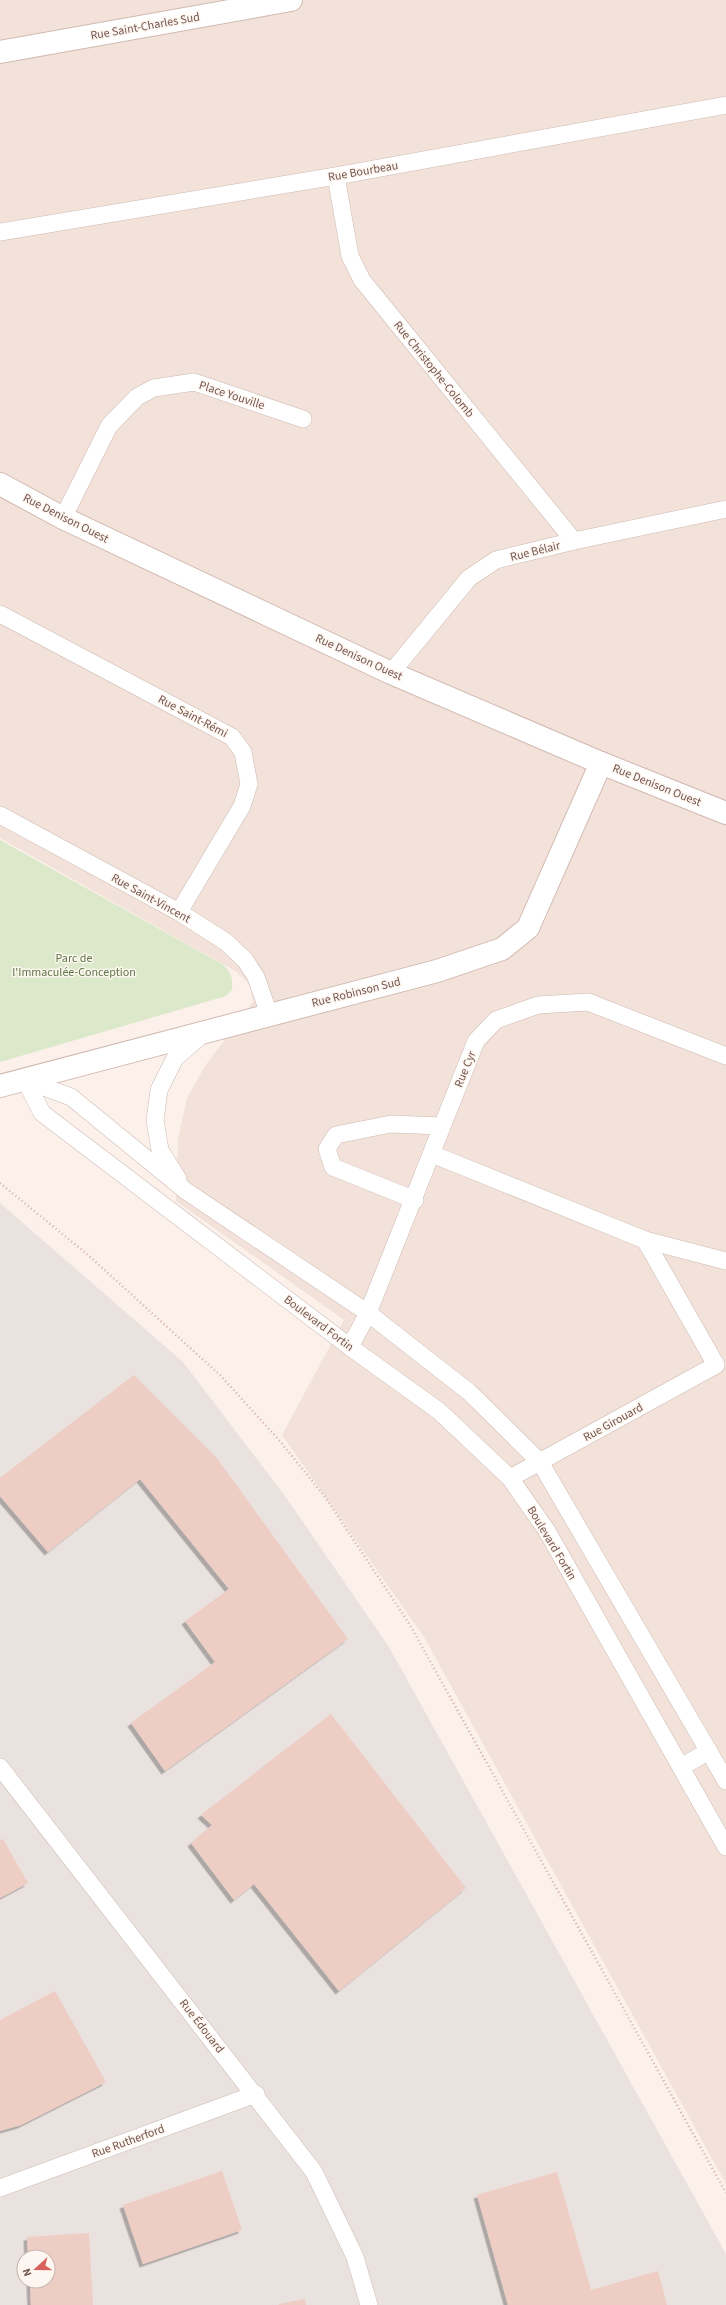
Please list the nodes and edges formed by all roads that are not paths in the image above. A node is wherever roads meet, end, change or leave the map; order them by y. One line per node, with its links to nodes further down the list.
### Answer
1 (291, 0): 2 (street, Rue Saint-Charles Sud)
2 (0, 52)
3 (726, 105): 4 (street, Rue Bourbeau)
4 (336, 176): 5 (street, Rue Bourbeau); 10 (street, Rue Christophe-Colomb)
5 (0, 232)
6 (303, 419): 9 (street, Place Youville)
7 (0, 485): 9 (street, Rue Denison Ouest)
8 (726, 509): 10 (street, Rue Bélair)
9 (63, 518): 12 (street, Rue Denison Ouest)
10 (574, 541): 12 (street, Rue Bélair)
11 (0, 614): 16 (street, Rue Saint-Rémi)
12 (391, 673): 13 (street, Rue Denison Ouest)
13 (601, 763): 14 (street, Rue Denison Ouest); 17 (street, Rue Robinson Sud)
14 (726, 813)
15 (0, 816): 16 (street, Rue Saint-Vincent)
16 (179, 912): 17 (street, Rue Saint-Vincent)
17 (269, 1014): 18 (street, Rue Robinson Sud)
18 (205, 1032): 20 (street, Rue Robinson Sud); 24 (street)
19 (726, 1056): 22 (street, Rue Cyr)
20 (25, 1080): 21 (street, Rue Robinson Sud); 24 (street); 29 (street, Boulevard Fortin)
21 (1, 1086)
22 (441, 1126): 23 (street, Rue Cyr); 25 (street)
23 (432, 1154): 25 (street, Rue Cyr); 26 (street)
24 (186, 1191): 28 (street)
25 (415, 1200): 28 (street, Rue Cyr)
26 (645, 1240): 27 (street); 30 (street, Rue Girouard)
27 (726, 1261)
28 (368, 1314): 29 (street, Rue Cyr); 31 (street)
29 (350, 1347): 32 (street, Boulevard Fortin)
30 (721, 1362): 31 (street, Rue Girouard)
31 (540, 1462): 32 (street, Rue Girouard); 33 (street)
32 (510, 1478): 35 (street, Boulevard Fortin)
33 (709, 1751): 35 (street); 36 (street)
34 (0, 1767): 38 (street, Rue Édouard)
35 (681, 1767): 37 (street, Boulevard Fortin)
36 (726, 1782)
37 (726, 1847)
38 (256, 2094): 39 (street, Rue Rutherford); 40 (street, Rue Édouard)
39 (0, 2188)
40 (369, 2305)

